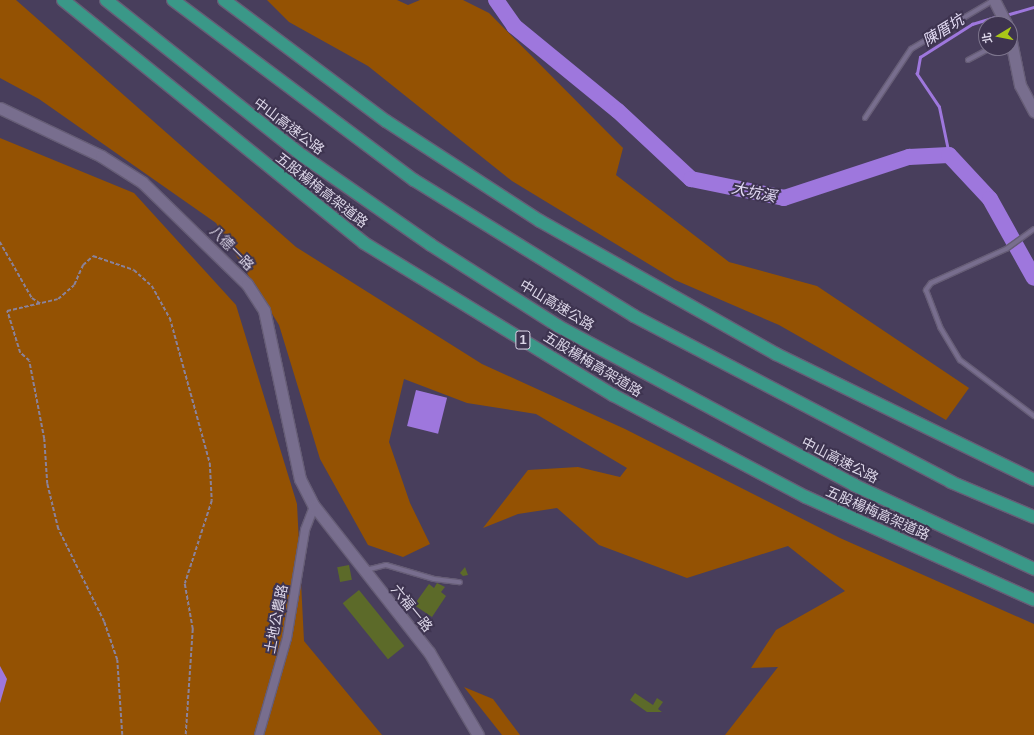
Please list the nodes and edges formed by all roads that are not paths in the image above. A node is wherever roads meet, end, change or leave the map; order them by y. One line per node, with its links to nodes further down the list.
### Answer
1 (63, 0): 21 (highway, 五股楊梅高架道路 / 1)
2 (106, 0): 18 (highway, 中山高速公路 / 1)
3 (173, 0): 17 (highway)
4 (224, 0): 15 (highway)
5 (996, 2): 6 (street); 12 (lane)
6 (1003, 16)
7 (978, 55): 9 (lane)
8 (1014, 56): 11 (street)
9 (968, 60)
10 (0, 108): 16 (street, 八德一路)
11 (1034, 111)
12 (865, 118)
13 (1034, 229): 14 (lane)
14 (1034, 416)
15 (1034, 480)
16 (314, 506): 19 (street, 六福一路); 22 (street, 土地公農路)
17 (1034, 517)
18 (1034, 569)
19 (364, 571): 20 (lane); 23 (street, 六福一路)
20 (460, 582)
21 (1034, 600)
22 (259, 735)
23 (478, 735)

